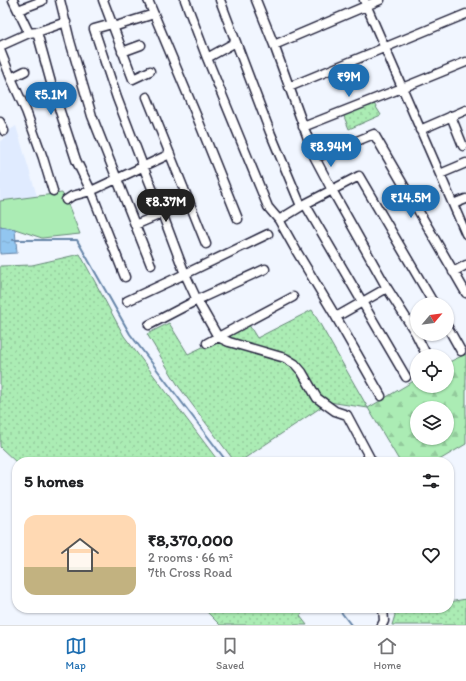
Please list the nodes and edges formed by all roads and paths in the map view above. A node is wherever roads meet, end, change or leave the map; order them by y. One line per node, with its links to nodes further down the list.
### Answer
1 (13, 0): 11 (street)
2 (60, 0): 14 (street)
3 (148, 0): 12 (street)
4 (185, 0): 24 (street)
5 (220, 0): 17 (street)
6 (256, 0): 18 (street)
7 (380, 0): 10 (street)
8 (42, 1): 11 (street)
9 (105, 1): 15 (street)
10 (365, 3): 18 (street); 21 (street)
11 (18, 10): 16 (street)
12 (154, 14): 15 (street); 54 (street)
13 (466, 14): 21 (street)
14 (66, 22): 16 (street); 44 (street)
15 (113, 25): 23 (street); 42 (street)
16 (33, 32): 19 (street); 45 (street)
17 (236, 42): 24 (street); 52 (street)
18 (274, 45): 29 (street)
19 (0, 46)
20 (141, 46): 23 (street)
21 (384, 47): 29 (street); 30 (street)
22 (0, 50): 28 (street)
23 (122, 52): 26 (street)
24 (207, 58): 55 (street)
25 (466, 62): 30 (street)
26 (150, 71)
27 (25, 72): 28 (street)
28 (11, 78): 47 (street)
29 (289, 87): 35 (street)
30 (402, 88): 35 (street); 36 (street)
31 (147, 97): 39 (street)
32 (466, 110): 33 (street)
33 (451, 116): 36 (street); 38 (street)
34 (0, 122): 37 (street)
35 (303, 127): 40 (street)
36 (420, 130): 43 (street)
37 (4, 131)
38 (463, 146)
39 (170, 154): 42 (street); 50 (street)
40 (315, 158): 46 (street); 63 (street)
41 (466, 163): 43 (street)
42 (143, 166): 44 (street); 53 (street)
43 (440, 174): 51 (street)
44 (116, 178): 45 (street); 56 (street)
45 (91, 190): 49 (street); 65 (street)
46 (332, 190): 52 (street); 66 (street); 69 (street)
47 (53, 191)
48 (466, 199): 51 (street)
49 (66, 200)
50 (189, 202): 53 (street); 59 (street)
51 (453, 204): 58 (street)
52 (303, 205): 55 (street); 72 (street)
53 (162, 214): 56 (street); 64 (street)
54 (238, 218)
55 (279, 220): 73 (street)
56 (135, 225): 60 (street)
57 (268, 234): 64 (street)
58 (466, 234)
59 (206, 244)
60 (151, 265)
61 (466, 265): 63 (street)
62 (266, 269): 70 (street)
63 (453, 272): 67 (street)
64 (186, 274): 70 (street); 71 (street)
65 (125, 277)
66 (388, 288): 72 (street); 74 (street)
67 (466, 293)
68 (293, 297): 76 (street)
69 (430, 297)
70 (198, 300): 75 (street); 76 (street)
71 (127, 301)
72 (362, 302): 73 (street); 80 (street)
73 (336, 317): 81 (street)
74 (410, 323)
75 (149, 325)
76 (218, 337): 78 (street); 82 (street)
77 (454, 338): 79 (street)
78 (207, 343)
79 (461, 351)
80 (406, 377)
81 (381, 396)
82 (369, 457)
83 (383, 613): 84 (street)
84 (382, 625)

